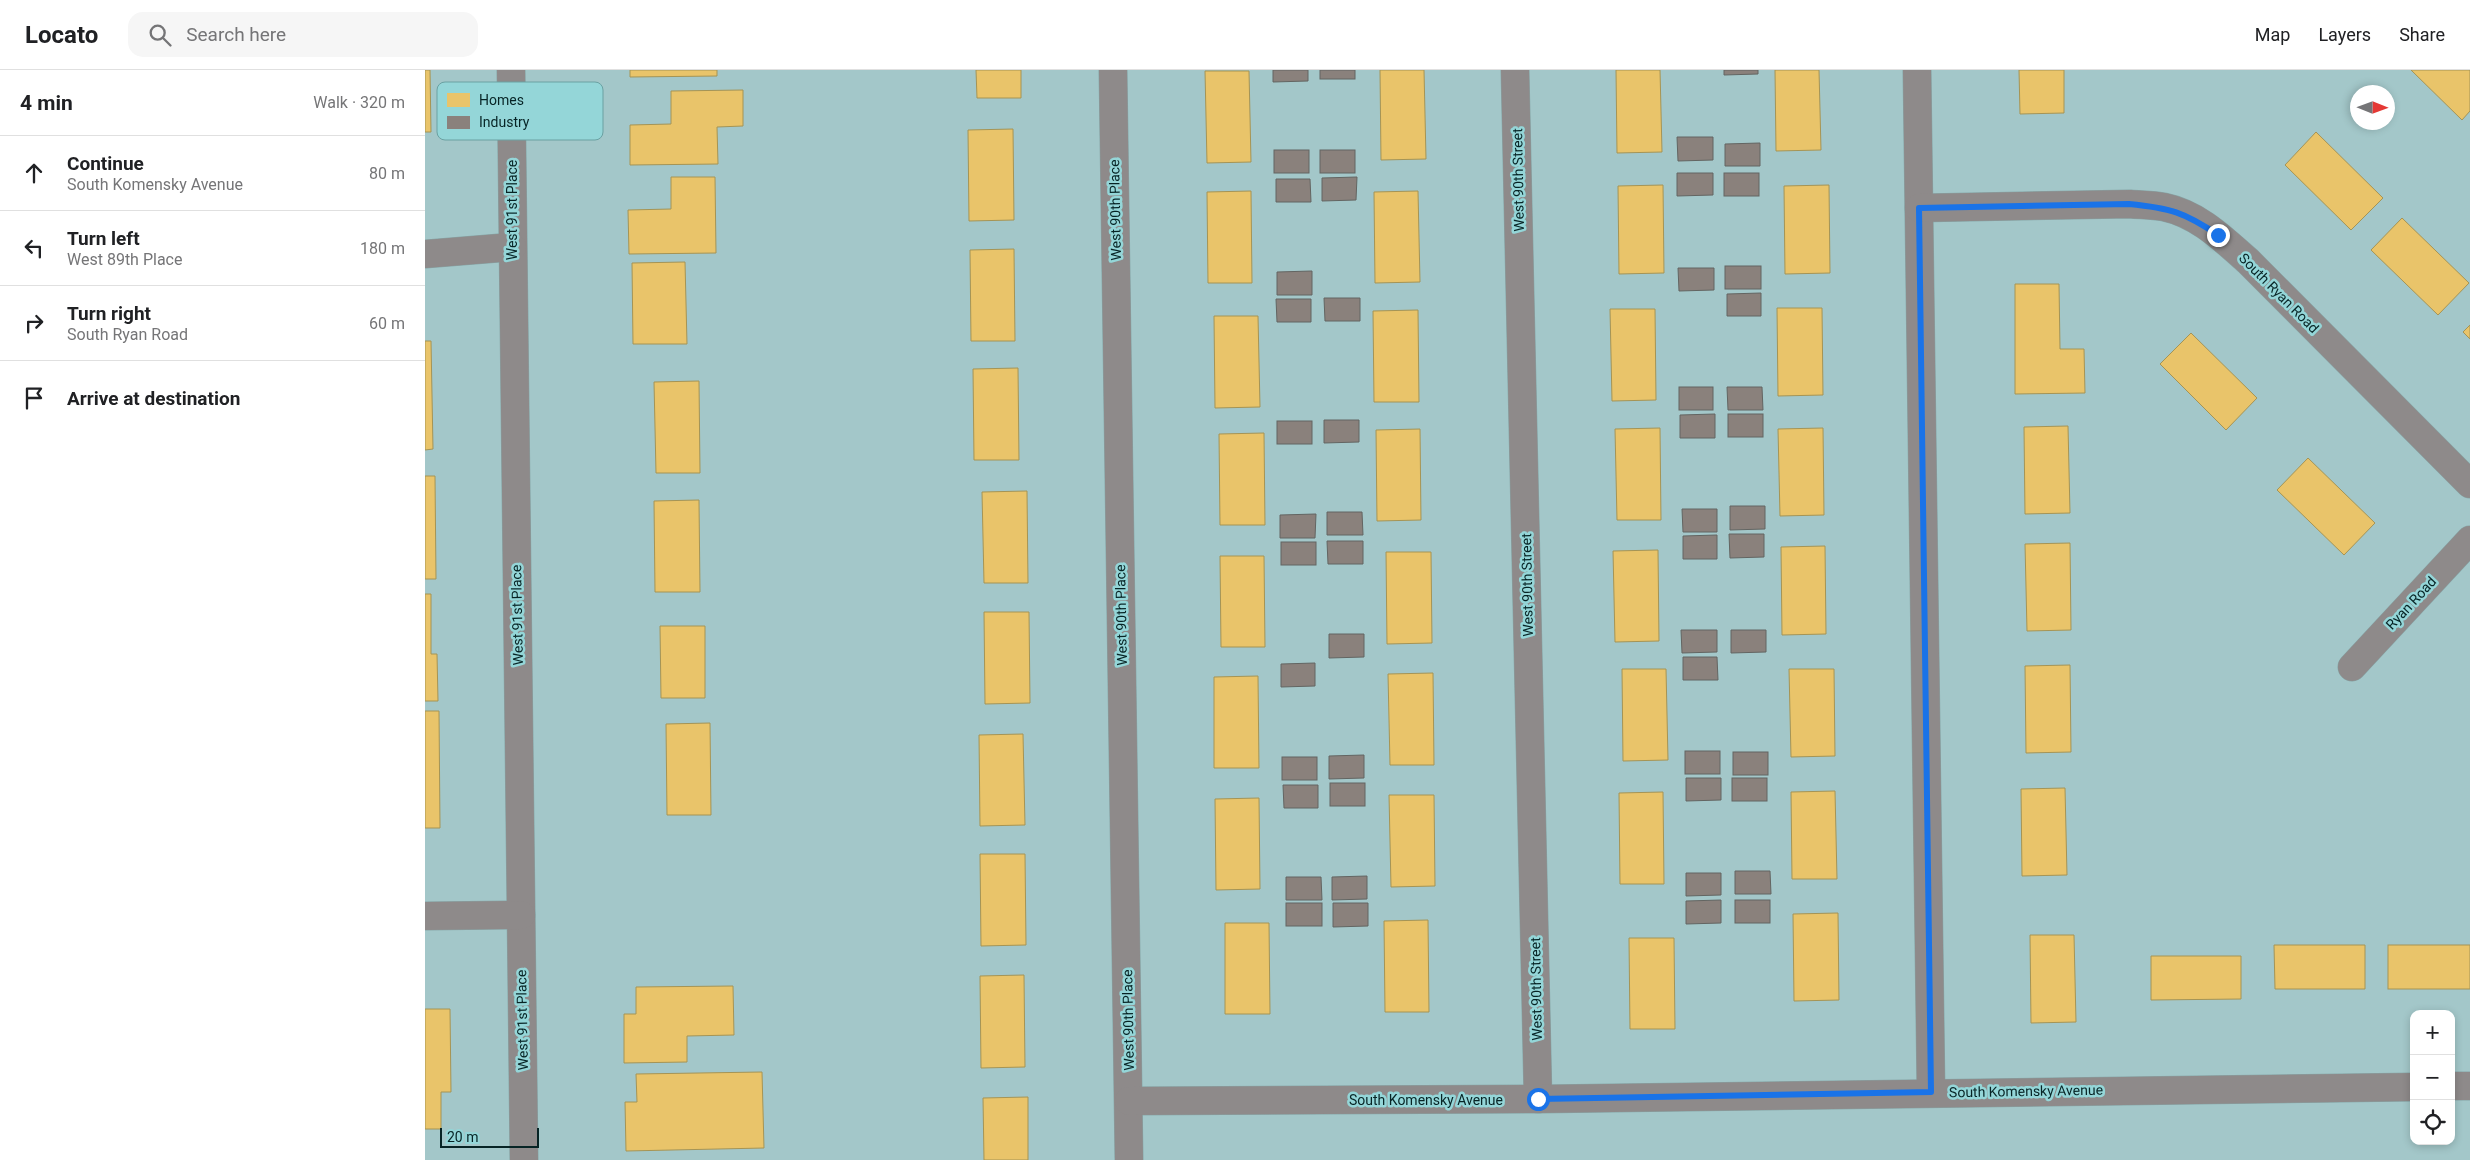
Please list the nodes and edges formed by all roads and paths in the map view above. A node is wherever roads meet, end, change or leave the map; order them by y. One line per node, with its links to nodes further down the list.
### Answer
1 (1113, 70): 18 (street, West 90th Place)
2 (1515, 70): 17 (street, West 90th Street)
3 (1917, 70): 5 (street)
4 (511, 140): 6 (street, West 91st Place)
5 (1919, 208): 8 (street, South Ryan Road); 16 (street)
6 (512, 247): 7 (street); 11 (street, West 91st Place)
7 (425, 254)
8 (2470, 484)
9 (2470, 540): 10 (street, Ryan Road)
10 (2352, 667)
11 (521, 915): 12 (street); 19 (street, West 91st Place)
12 (425, 916)
13 (2455, 1086): 14 (street)
14 (2470, 1086)
15 (2410, 1087): 16 (street, South Komensky Avenue)
16 (1931, 1092): 17 (street, South Komensky Avenue)
17 (1538, 1099): 18 (street, South Komensky Avenue)
18 (1129, 1101): 20 (street, West 90th Place)
19 (524, 1160)
20 (1129, 1160)

